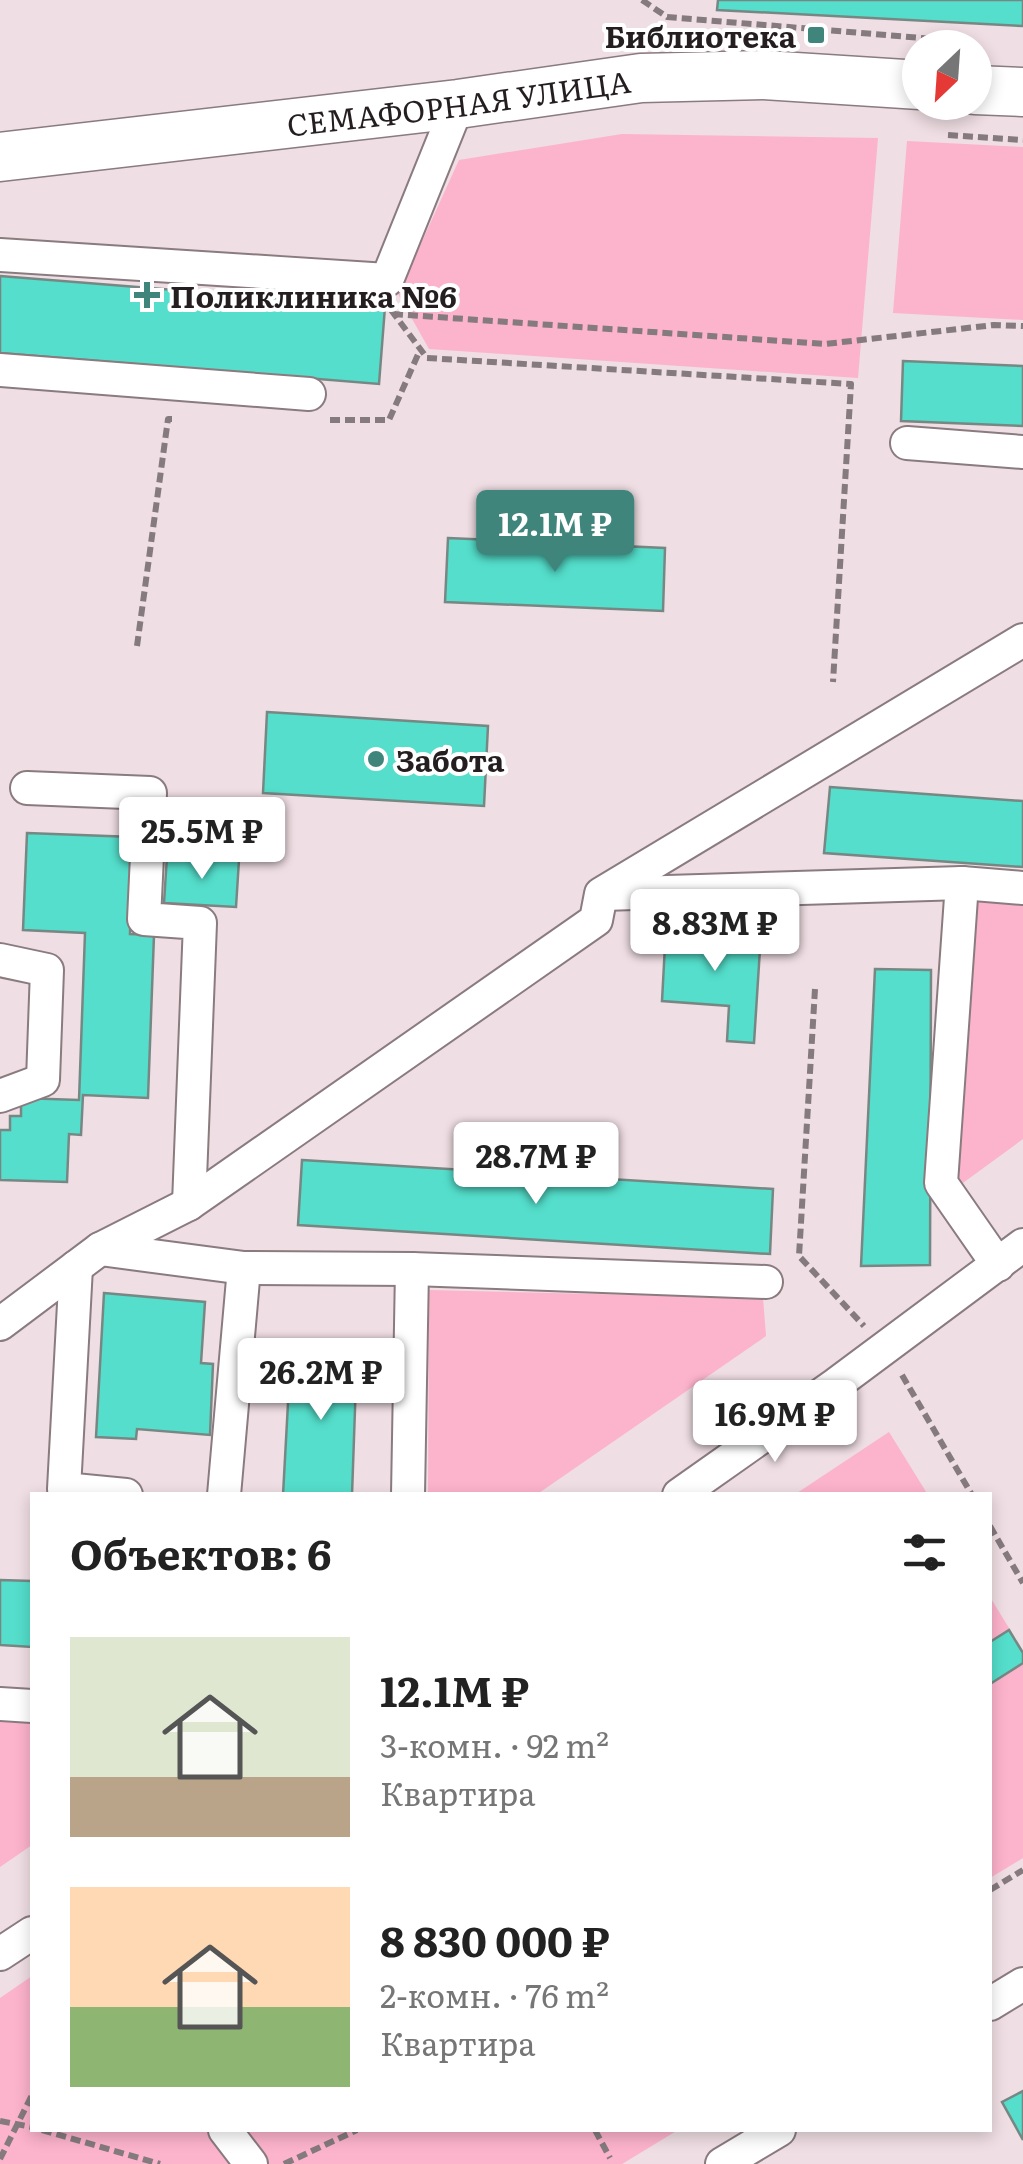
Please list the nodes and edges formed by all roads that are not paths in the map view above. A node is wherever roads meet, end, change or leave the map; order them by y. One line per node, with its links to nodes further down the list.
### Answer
1 (902, 84): 4 (highway, СЕМАФОРНАЯ УЛИЦА)
2 (992, 91): 3 (highway)
3 (1023, 92)
4 (458, 104): 5 (highway, СЕМАФОРНАЯ УЛИЦА); 6 (street)
5 (0, 157)
6 (0, 255)
7 (0, 370): 8 (street)
8 (312, 407)
9 (907, 443): 10 (street)
10 (1023, 452)
11 (1023, 640): 15 (street)
12 (27, 788): 18 (street)
13 (962, 883): 14 (street); 15 (street); 19 (street)
14 (1023, 888)
15 (601, 894): 18 (street)
16 (0, 960): 17 (street)
17 (0, 1096)
18 (189, 1204): 20 (street)
19 (1010, 1255): 28 (street)
20 (88, 1258): 21 (street); 24 (street); 25 (street)
21 (244, 1268): 22 (street); 26 (street)
22 (412, 1270): 23 (street); 27 (street)
23 (766, 1282)
24 (0, 1324)
25 (95, 1492)
26 (224, 1492)
27 (408, 1492)
28 (683, 1492)
29 (0, 1704): 30 (street)
30 (30, 1706)
31 (30, 1934): 32 (street)
32 (0, 1954)
33 (1023, 1984): 34 (street)
34 (992, 2003)
35 (227, 2132): 37 (street)
36 (776, 2132): 38 (street)
37 (250, 2164)
38 (722, 2164)

